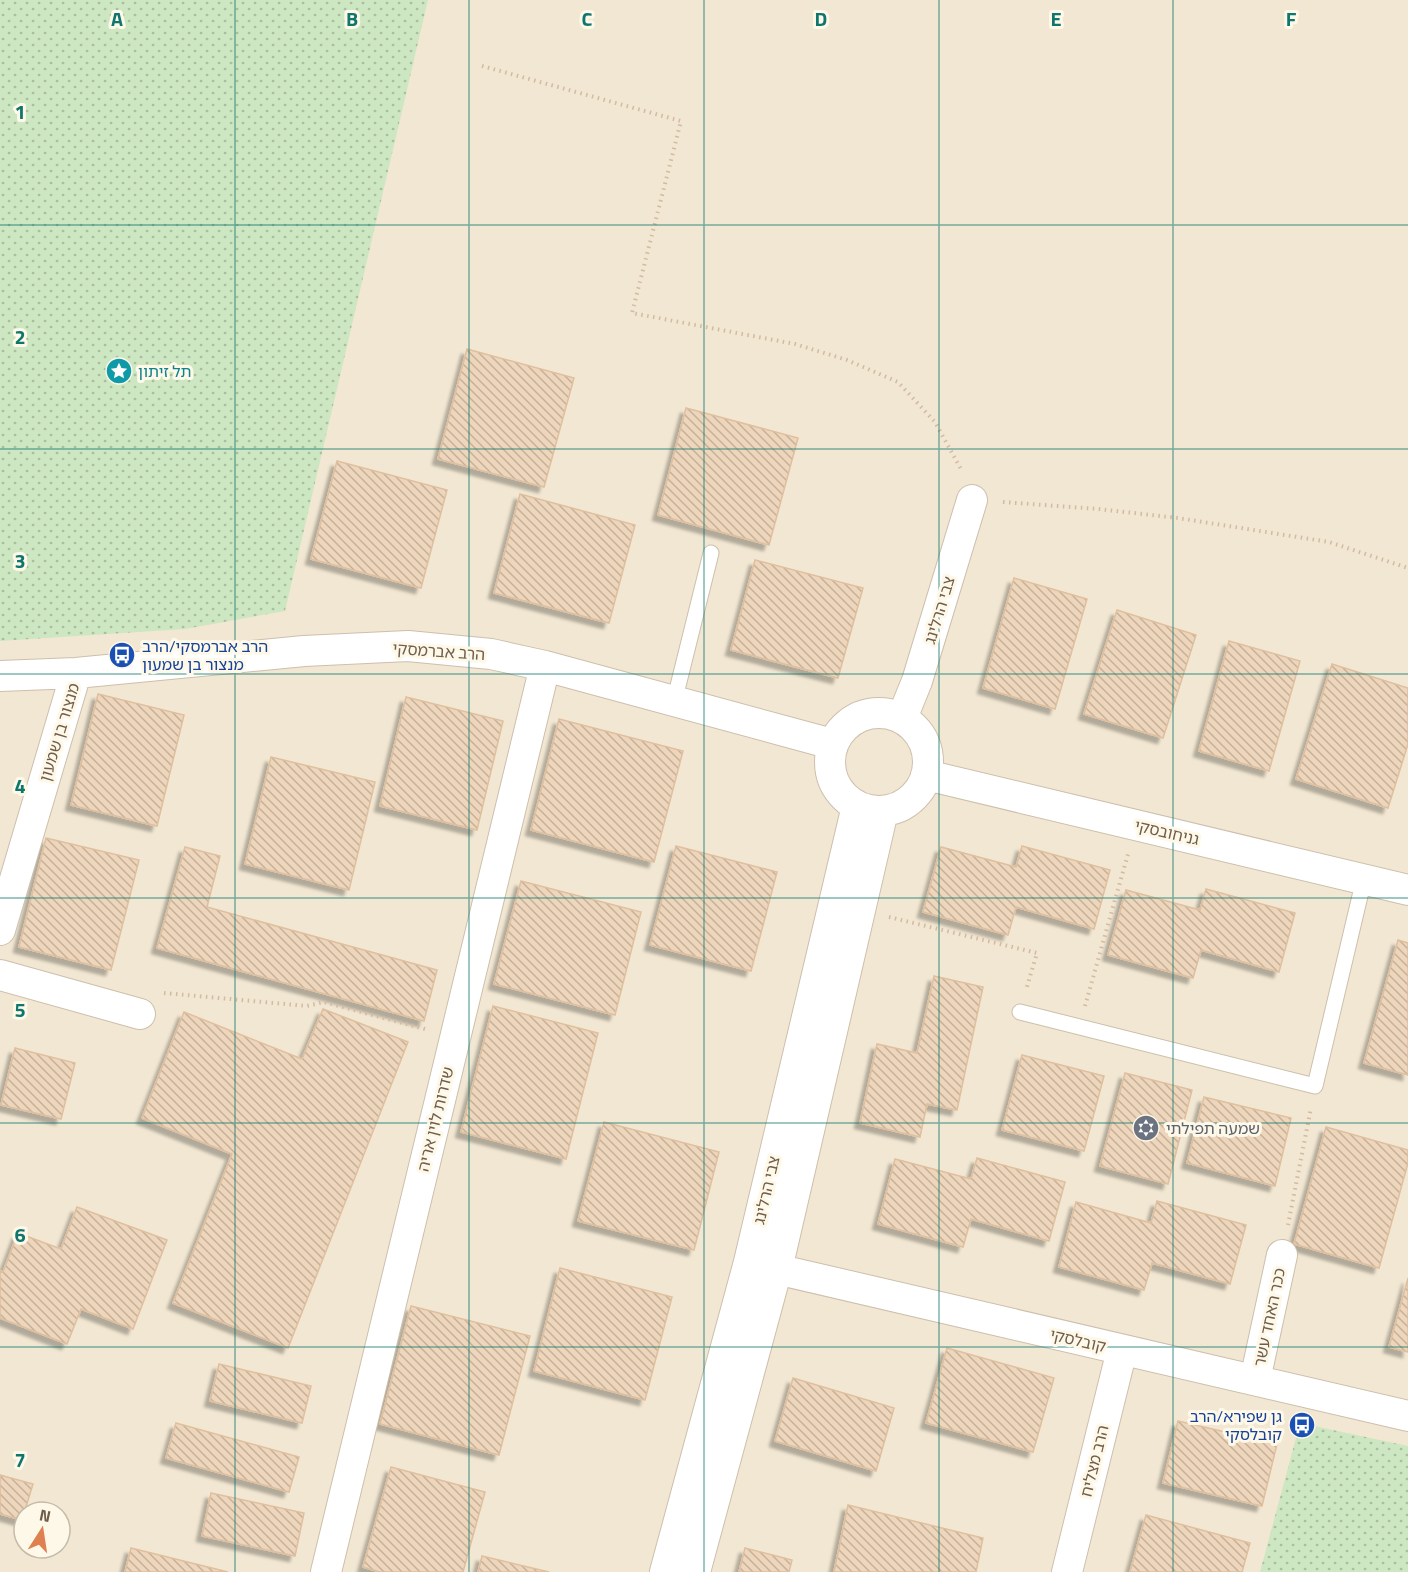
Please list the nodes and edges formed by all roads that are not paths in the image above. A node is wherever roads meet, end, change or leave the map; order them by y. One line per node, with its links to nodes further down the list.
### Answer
1 (972, 500): 7 (street, צבי הרלינג)
2 (711, 553): 6 (lane)
3 (545, 666): 4 (street, הרב אברמסקי); 6 (street, הרב אברמסקי); 22 (street, שדרות לוין אריה)
4 (76, 673): 5 (street, הרב אברמסקי); 13 (street, מנצור בן שמעון)
5 (0, 676)
6 (674, 702): 8 (street, הרב אברמסקי)
7 (902, 718): 8 (street); 9 (street)
8 (832, 744): 10 (street)
9 (926, 775): 10 (street); 11 (street, גניחובסקי)
10 (870, 809): 18 (street, צבי הרלינג); 18 (street, צבי הרלינג)
11 (1364, 879): 12 (street, גניחובסקי); 15 (lane)
12 (1408, 890)
13 (0, 930)
14 (0, 975): 16 (street)
15 (1020, 1012)
16 (140, 1014)
17 (1282, 1255): 20 (street, ככר האחד עשר)
18 (763, 1266): 19 (street, קובלסקי); 23 (street, צבי הרלינג); 24 (street, צבי הרלינג)
19 (1122, 1350): 20 (street, קובלסקי); 25 (street, הרב מצליח)
20 (1255, 1380): 21 (street, קובלסקי)
21 (1408, 1416)
22 (326, 1572)
23 (665, 1572)
24 (695, 1572)
25 (1066, 1572)

